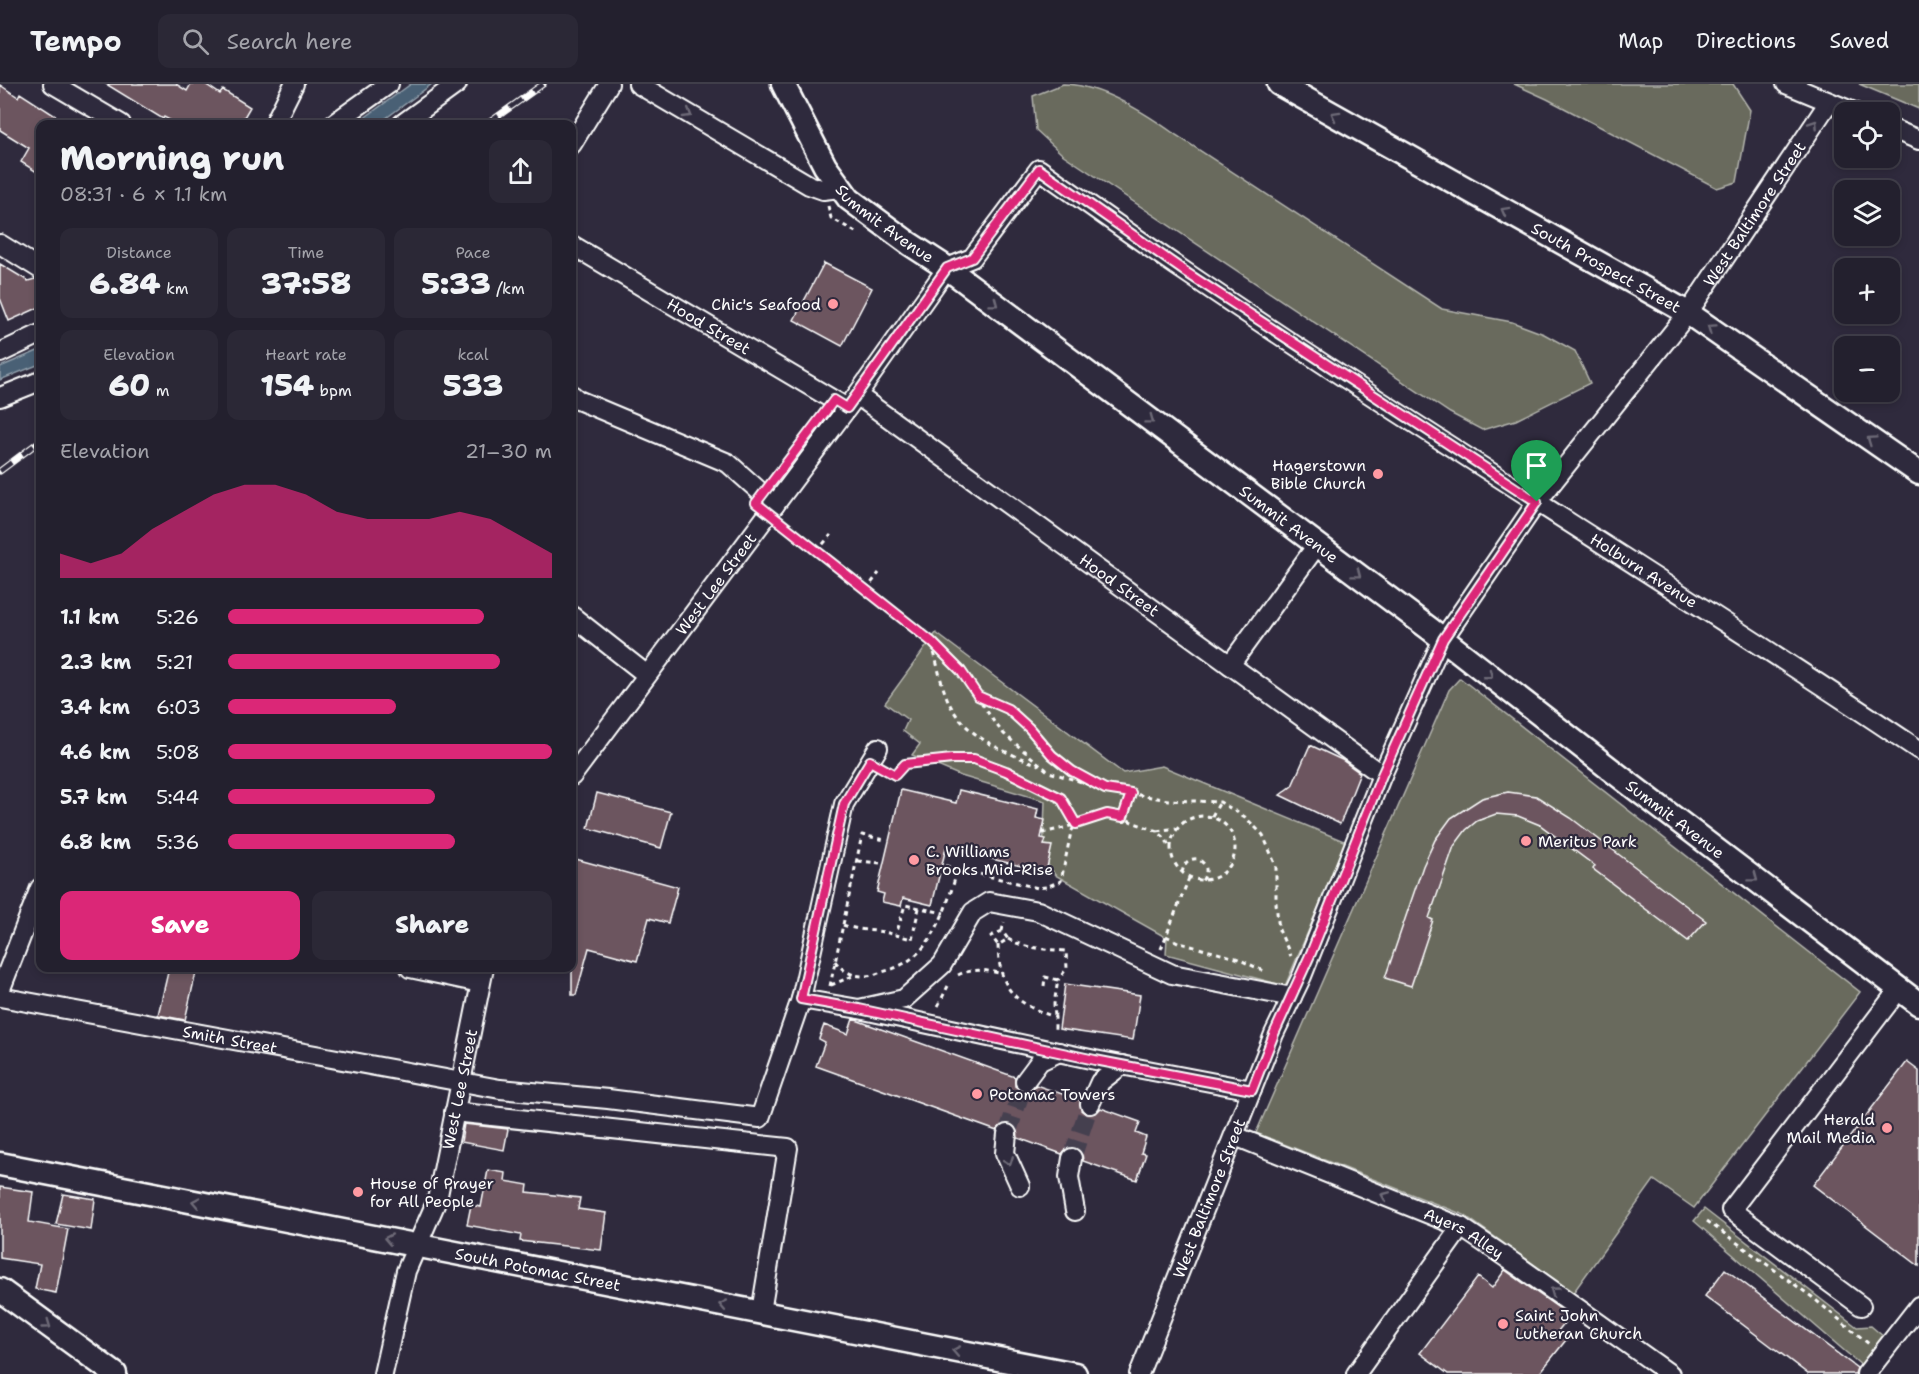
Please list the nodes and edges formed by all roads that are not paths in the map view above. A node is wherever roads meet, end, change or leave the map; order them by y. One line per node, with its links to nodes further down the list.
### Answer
1 (53, 84): 12 (street)
2 (294, 84): 13 (street)
3 (389, 84): 14 (street)
4 (457, 84): 15 (street)
5 (609, 84): 17 (street)
6 (638, 84): 20 (street, Summit Avenue, one-way to 20)
7 (783, 84): 20 (main road)
8 (1279, 84): 25 (main road, South Prospect Street, one-way to 8)
9 (1786, 84): 10 (street)
10 (1829, 102): 11 (street); 25 (street, West Baltimore Street, one-way to 10)
11 (1834, 104)
12 (114, 120)
13 (276, 120)
14 (339, 120)
15 (408, 120)
16 (1900, 132): 18 (street)
17 (576, 138)
18 (1919, 140)
19 (1039, 169): 24 (street, West Lee Street); 33 (street, Holburn Avenue)
20 (832, 189): 24 (main road, Summit Avenue)
21 (0, 244): 23 (street)
22 (576, 247): 31 (street, Hood Street)
23 (36, 266)
24 (947, 268): 31 (street, West Lee Street); 35 (main road, Summit Avenue, one-way to 35)
25 (1688, 313): 32 (main road, South Prospect Street, one-way to 25); 33 (street, West Baltimore Street)
26 (36, 336): 27 (street)
27 (0, 353)
28 (36, 383): 29 (street)
29 (0, 398)
30 (576, 398): 34 (street)
31 (852, 402): 34 (street, West Lee Street); 38 (street, Hood Street)
32 (1919, 473)
33 (1537, 502): 37 (street, West Baltimore Street); 40 (street, Holburn Avenue)
34 (772, 509): 39 (street, West Lee Street)
35 (1317, 545): 37 (main road, Summit Avenue, one-way to 37); 38 (street)
36 (576, 619): 39 (street)
37 (1443, 639): 43 (street, West Baltimore Street); 47 (main road, Summit Avenue, one-way to 47)
38 (1230, 665): 43 (street, Hood Street)
39 (647, 675): 42 (street, West Lee Street)
40 (1919, 750)
41 (874, 755): 51 (street)
42 (576, 771)
43 (1382, 775): 50 (street, West Baltimore Street)
44 (36, 898): 48 (street)
45 (451, 972): 46 (street)
46 (482, 975): 57 (street, West Lee Street)
47 (1899, 989): 52 (main road, Summit Avenue); 70 (street)
48 (0, 991)
49 (0, 996): 57 (street, Smith Street)
50 (1292, 998): 53 (street); 58 (street, West Baltimore Street)
51 (801, 999): 53 (street); 57 (street, Smith Street)
52 (1919, 1004)
53 (859, 1009): 54 (street)
54 (1059, 1052): 55 (street); 56 (street)
55 (1122, 1065): 58 (street); 59 (street)
56 (1025, 1081)
57 (460, 1083): 60 (street, West Lee Street)
58 (1252, 1090): 62 (street, West Baltimore Street)
59 (1090, 1104)
60 (454, 1112): 68 (street, West Lee Street); 72 (street)
61 (1007, 1134): 65 (street, one-way to 65)
62 (1235, 1136): 67 (street, Ayers Alley, one-way to 62); 76 (street, West Baltimore Street)
63 (1072, 1158): 66 (street)
64 (0, 1164): 68 (main road, South Potomac Street, one-way to 64)
65 (1020, 1186)
66 (1075, 1211)
67 (1461, 1227): 77 (street); 78 (street, Ayers Alley, one-way to 67)
68 (416, 1245): 72 (main road, South Potomac Street, one-way to 68); 74 (street, West Lee Street)
69 (0, 1290): 73 (main road, one-way to 73)
70 (1861, 1306)
71 (1919, 1306): 79 (street)
72 (762, 1312): 75 (main road, South Potomac Street, one-way to 72)
73 (114, 1374)
74 (383, 1374)
75 (1075, 1374)
76 (1139, 1374)
77 (1356, 1374)
78 (1670, 1374)
79 (1866, 1374)

